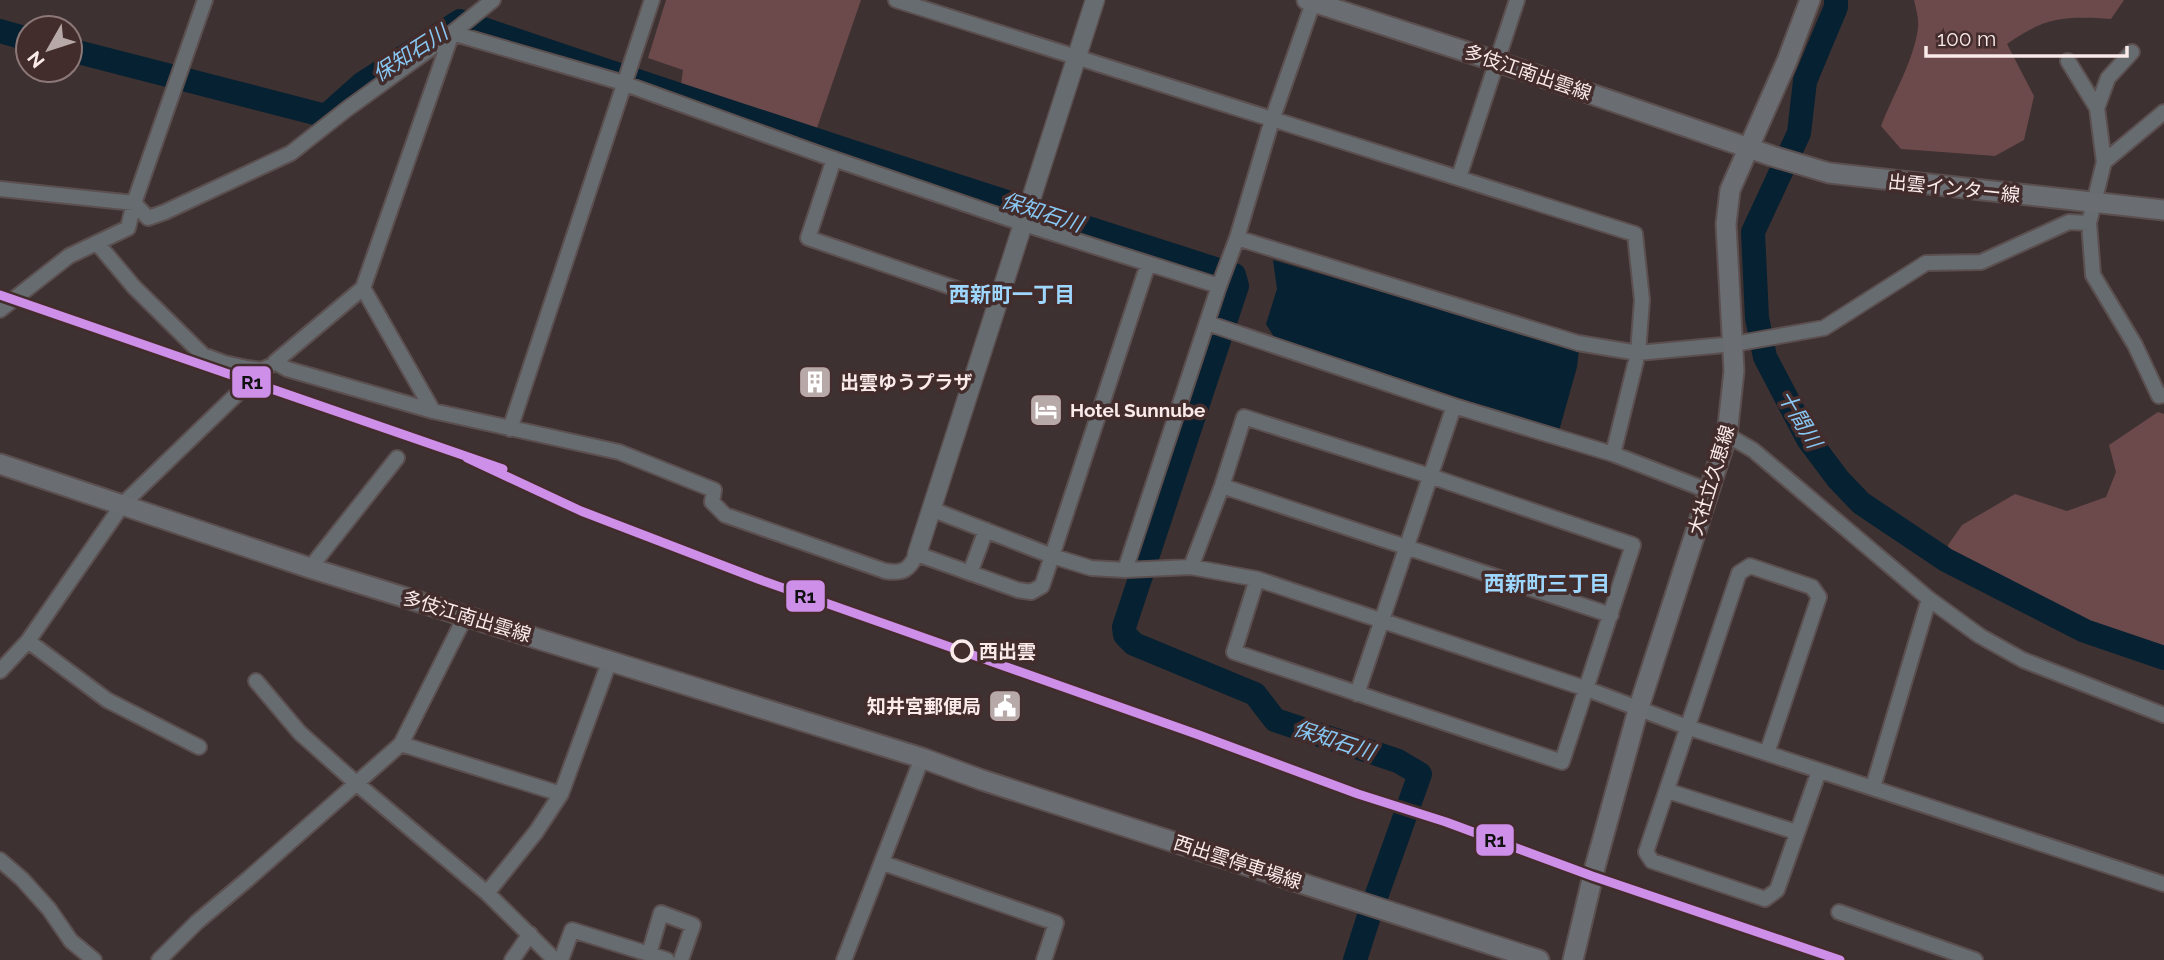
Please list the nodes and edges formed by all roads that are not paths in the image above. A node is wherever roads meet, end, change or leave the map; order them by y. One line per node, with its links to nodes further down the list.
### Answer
1 (205, 0): 24 (street)
2 (493, 0): 9 (street)
3 (652, 0): 14 (street)
4 (896, 0): 11 (street)
5 (1095, 0): 11 (street)
6 (1517, 0): 13 (street)
7 (1810, 0): 18 (main road, 大社立久恵線)
8 (1312, 1): 13 (main road, 多伎江南出雲線); 17 (street)
9 (452, 33): 14 (street); 24 (street); 32 (street)
10 (2132, 52): 15 (street)
11 (1076, 57): 17 (street); 26 (street)
12 (2068, 61): 15 (street)
13 (1498, 62): 18 (main road, 多伎江南出雲線); 21 (street)
14 (625, 84): 19 (street); 43 (street)
15 (2097, 108): 20 (street)
16 (2164, 112): 20 (street)
17 (1272, 120): 21 (street); 28 (street)
18 (1748, 147): 23 (main road, 出雲インター線); 36 (main road, 大社立久恵線)
19 (834, 159): 26 (street); 33 (street)
20 (2104, 162): 23 (street)
21 (1459, 177): 37 (street)
22 (0, 190): 24 (street)
23 (2093, 202): 25 (main road, 出雲インター線); 27 (street)
24 (134, 204): 29 (street)
25 (2164, 210)
26 (1024, 223): 30 (street); 33 (street)
27 (2089, 223): 36 (street); 40 (street)
28 (1237, 239): 31 (street); 37 (street)
29 (97, 243): 34 (street); 39 (street)
30 (1148, 264): 31 (street); 56 (street)
31 (1219, 286): 35 (street)
32 (363, 288): 38 (street); 42 (street)
33 (998, 303): 52 (street)
34 (0, 310)
35 (1207, 323): 41 (street); 59 (street)
36 (1734, 344): 37 (street); 44 (main road, 大社立久恵線)
37 (1638, 353): 45 (street)
38 (275, 362): 39 (street); 42 (street)
39 (262, 370): 51 (street)
40 (2164, 395)
41 (1454, 406): 45 (street); 48 (street)
42 (433, 411): 43 (street)
43 (510, 429): 55 (street)
44 (1727, 435): 50 (main road, 大社立久恵線); 62 (street)
45 (1612, 454): 50 (street)
46 (397, 458): 58 (street)
47 (0, 464): 51 (main road, 多伎江南出雲線)
48 (1430, 476): 49 (street); 54 (street); 64 (street)
49 (1222, 486): 54 (street); 57 (street)
50 (1709, 491): 72 (main road, 大社立久恵線)
51 (123, 504): 58 (main road, 多伎江南出雲線); 66 (street)
52 (931, 509): 53 (street); 55 (street)
53 (986, 530): 56 (street); 60 (street)
54 (1406, 548): 64 (street); 65 (street)
55 (917, 554): 60 (street)
56 (1052, 555): 59 (street); 60 (street)
57 (1191, 567): 59 (street); 61 (street)
58 (310, 568): 63 (main road, 多伎江南出雲線)
59 (1125, 570)
60 (970, 573)
61 (1257, 579): 65 (street); 71 (street)
62 (1929, 599): 73 (street); 81 (street)
63 (466, 615): 67 (main road, 多伎江南出雲線); 75 (street)
64 (1611, 615): 70 (street)
65 (1382, 619): 70 (street); 71 (street)
66 (28, 641): 68 (street); 76 (street)
67 (610, 660): 78 (main road, 多伎江南出雲線); 83 (street)
68 (0, 671)
69 (256, 681): 80 (street)
70 (1587, 690): 71 (street); 72 (street)
71 (1357, 694)
72 (1638, 710): 74 (street); 103 (main road, 大社立久恵線)
73 (2164, 715)
74 (1687, 727): 77 (street); 77 (street); 82 (street)
75 (401, 744): 80 (street); 83 (street)
76 (199, 747)
77 (1767, 753): 79 (street)
78 (929, 761): 86 (street); 91 (main road, 西出雲停車場線)
79 (1819, 771): 81 (street); 84 (street)
80 (356, 783): 88 (street); 94 (street)
81 (1873, 787): 87 (street)
82 (1668, 791): 84 (street); 84 (street)
83 (561, 794): 88 (street)
84 (1796, 832)
85 (0, 860): 93 (street)
86 (883, 863): 100 (street); 101 (street)
87 (2164, 884)
88 (487, 893): 90 (street)
89 (1839, 912): 104 (street)
90 (530, 934): 95 (street); 96 (street)
91 (1490, 952): 102 (main road, 西出雲停車場線)
92 (649, 954): 97 (street); 98 (street); 99 (street)
93 (94, 960)
94 (159, 960)
95 (512, 960)
96 (555, 960)
97 (561, 960)
98 (667, 960)
99 (681, 960)
100 (844, 960)
101 (1044, 960)
102 (1539, 960)
103 (1573, 960)
104 (1975, 960)

